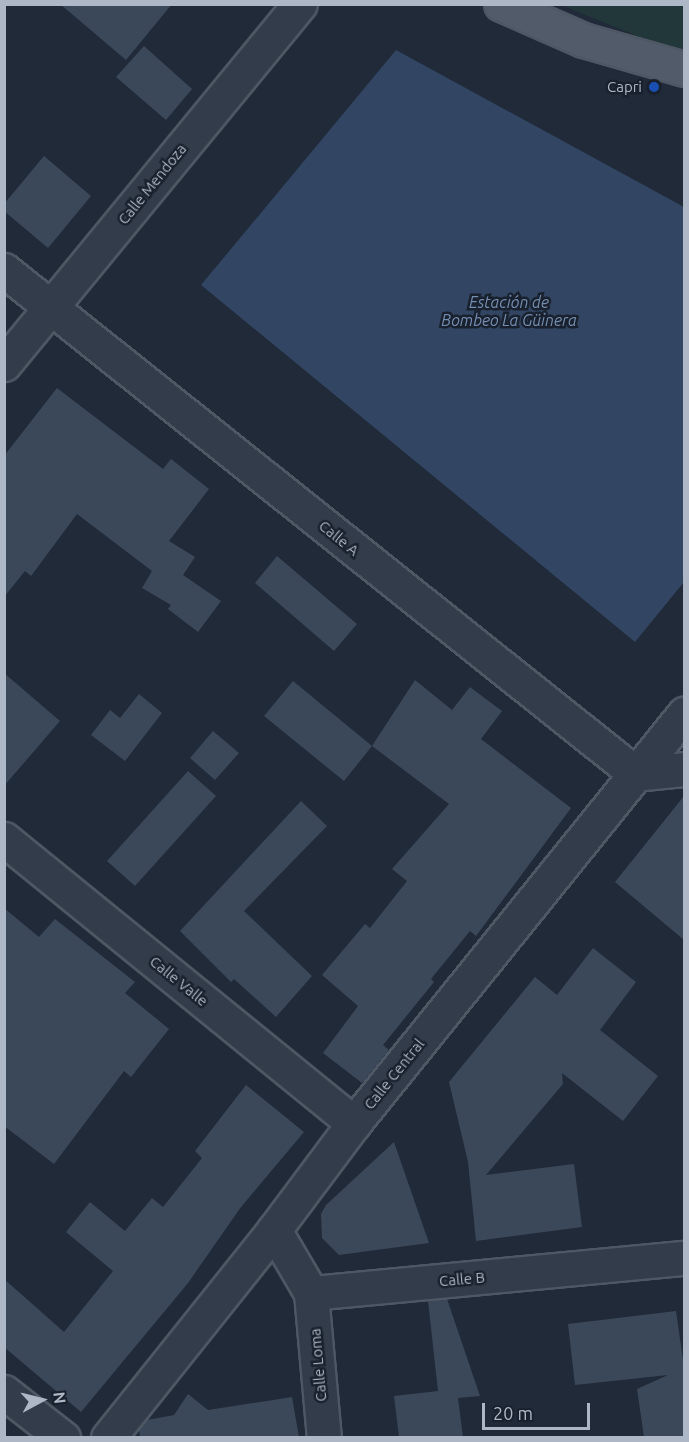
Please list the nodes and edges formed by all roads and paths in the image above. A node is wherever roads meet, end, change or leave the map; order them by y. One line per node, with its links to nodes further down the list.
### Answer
1 (300, 4): 5 (street, Calle Mendoza)
2 (501, 4): 3 (main road)
3 (684, 69)
4 (4, 270): 5 (street, Calle A)
5 (51, 308): 6 (street, Calle Mendoza); 9 (street, Calle A)
6 (4, 364)
7 (684, 714): 9 (street, Calle Central)
8 (684, 769): 9 (street)
9 (636, 774): 11 (street, Calle Central)
10 (4, 838): 11 (street, Calle Valle)
11 (354, 1123): 12 (street, Calle Central)
12 (274, 1230): 14 (street); 17 (street, Calle Central)
13 (684, 1258): 14 (street, Calle B)
14 (311, 1293): 18 (street, Calle Loma)
15 (4, 1392): 16 (street)
16 (63, 1437)
17 (108, 1437)
18 (324, 1437)

